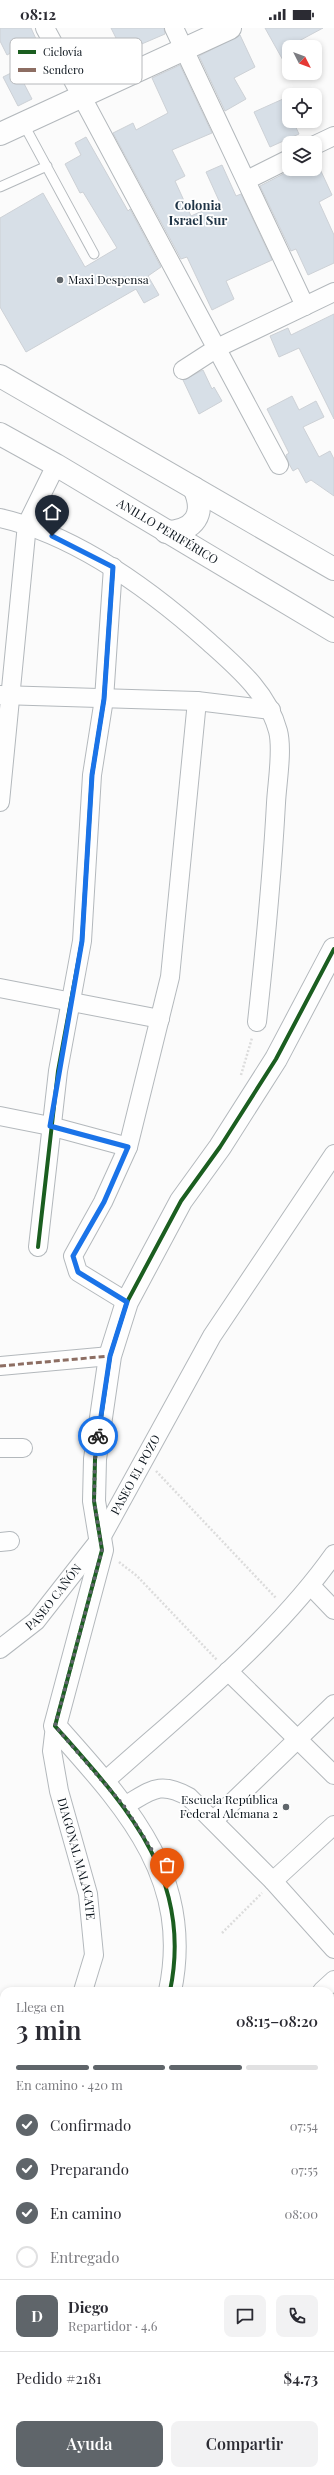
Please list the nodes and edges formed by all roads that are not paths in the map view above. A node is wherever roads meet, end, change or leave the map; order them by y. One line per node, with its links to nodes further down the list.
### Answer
1 (45, 28): 4 (street)
2 (174, 28): 5 (street)
3 (230, 28): 5 (main road)
4 (50, 38)
5 (183, 50): 6 (main road); 16 (street)
6 (142, 69)
7 (74, 84): 9 (street)
8 (109, 84): 9 (main road)
9 (81, 97): 10 (main road); 21 (street)
10 (23, 123): 11 (main road); 15 (lane)
11 (0, 134)
12 (334, 136): 13 (street)
13 (322, 142)
14 (282, 162): 16 (street)
15 (47, 166): 17 (lane); 18 (lane)
16 (247, 180): 20 (street)
17 (0, 187)
18 (94, 254)
19 (334, 292): 20 (street)
20 (305, 306): 21 (street)
21 (217, 348): 22 (street); 26 (street)
22 (183, 370)
23 (0, 376): 27 (main road)
24 (0, 434): 25 (main road, ANILLO PERIFÉRICO)
25 (56, 465): 29 (street); 30 (main road, ANILLO PERIFÉRICO)
26 (279, 465)
27 (194, 488): 30 (main road); 32 (main road)
28 (0, 518): 29 (street)
29 (27, 524): 31 (street); 34 (street)
30 (166, 532): 33 (main road, ANILLO PERIFÉRICO)
31 (113, 567): 35 (street); 37 (street)
32 (334, 569)
33 (334, 631)
34 (5, 696): 35 (street); 38 (street)
35 (104, 699): 36 (street); 41 (street)
36 (197, 701): 37 (street); 42 (street)
37 (271, 710): 43 (street)
38 (0, 802)
39 (334, 948): 49 (main road)
40 (0, 988): 41 (street)
41 (71, 1001): 42 (street); 45 (street)
42 (160, 1019): 46 (street)
43 (257, 1022)
44 (0, 1116): 45 (street)
45 (50, 1126): 46 (street); 48 (street)
46 (128, 1147): 49 (street)
47 (334, 1154): 54 (street, PASEO EL POZO)
48 (38, 1248)
49 (127, 1302): 50 (main road)
50 (110, 1356): 51 (street); 54 (main road)
51 (0, 1366)
52 (0, 1448): 53 (street)
53 (23, 1448)
54 (102, 1544): 58 (street, PASEO CAÑÓN); 61 (main road, PASEO EL POZO)
55 (334, 1554): 56 (street)
56 (311, 1586): 57 (street); 59 (street)
57 (334, 1610)
58 (0, 1649)
59 (228, 1671): 62 (street); 64 (street)
60 (334, 1704): 62 (street)
61 (55, 1726): 64 (main road); 71 (street, DIAGONAL MALACATE)
62 (296, 1740): 63 (street); 66 (street)
63 (334, 1775)
64 (104, 1782): 65 (main road)
65 (124, 1806): 66 (street); 72 (main road)
66 (214, 1820): 68 (street)
67 (334, 1825): 68 (street)
68 (273, 1881): 69 (street)
69 (334, 1949)
70 (334, 1980): 73 (street)
71 (84, 1987)
72 (171, 1987)
73 (326, 1987)

